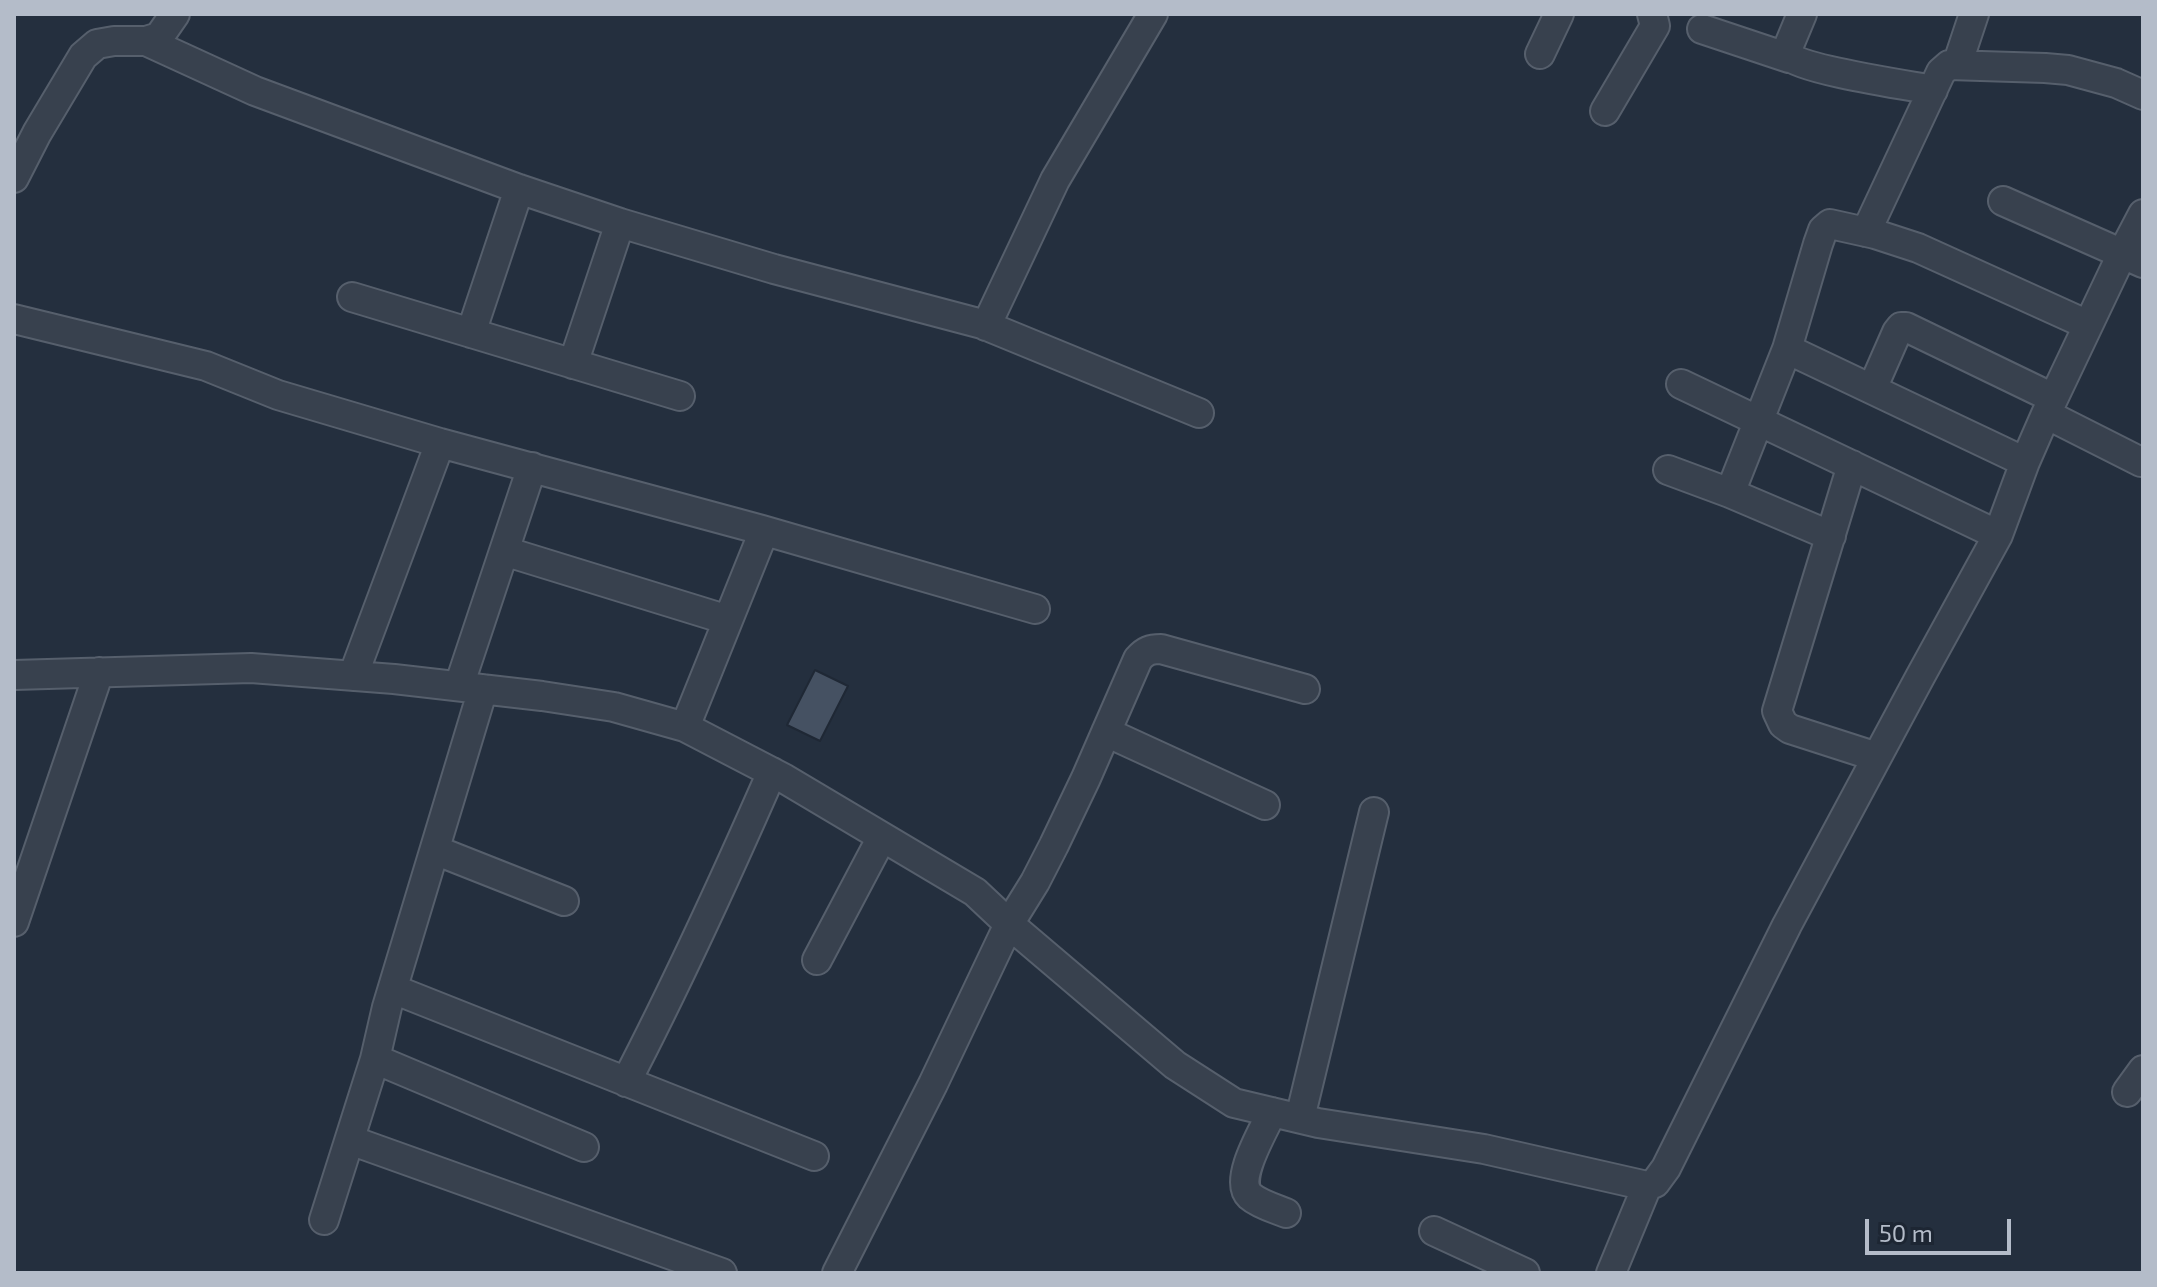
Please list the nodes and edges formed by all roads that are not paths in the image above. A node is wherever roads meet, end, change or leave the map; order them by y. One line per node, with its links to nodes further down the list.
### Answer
1 (175, 14): 8 (street)
2 (1153, 14): 25 (street)
3 (1559, 14): 9 (street)
4 (1652, 14): 14 (street)
5 (1802, 14): 10 (street)
6 (1974, 14): 11 (street)
7 (1702, 29): 10 (street)
8 (146, 41): 15 (street); 16 (street)
9 (1540, 54)
10 (1789, 58): 12 (street)
11 (1957, 65): 12 (street); 13 (street)
12 (1933, 90): 20 (street)
13 (2143, 95)
14 (1605, 111)
15 (17, 165)
16 (519, 189): 19 (street); 26 (street)
17 (2003, 201): 21 (street)
18 (2143, 214): 21 (street)
19 (620, 223): 25 (street); 28 (street)
20 (1866, 232): 24 (street); 27 (street)
21 (2133, 258): 24 (street)
22 (352, 297): 26 (street)
23 (14, 319): 35 (street)
24 (2088, 325): 32 (street)
25 (986, 326): 33 (street)
26 (471, 333): 28 (street)
27 (1787, 349): 30 (street); 34 (street)
28 (573, 364): 31 (street)
29 (1681, 384): 34 (street)
30 (1872, 389): 32 (street); 36 (street)
31 (680, 396)
32 (2050, 406): 36 (street); 37 (street)
33 (1199, 413)
34 (1758, 422): 38 (street); 41 (street)
35 (440, 443): 39 (street); 50 (street)
36 (2025, 462): 43 (street)
37 (2141, 462)
38 (1852, 465): 43 (street); 44 (street)
39 (532, 467): 42 (street); 45 (street)
40 (1668, 470): 41 (street)
41 (1730, 493): 44 (street)
42 (764, 531): 46 (street); 47 (street)
43 (1998, 535): 55 (street)
44 (1831, 536): 55 (street)
45 (504, 551): 47 (street); 51 (street)
46 (1035, 609)
47 (728, 620): 53 (street)
48 (99, 672): 49 (street); 50 (street); 62 (street)
49 (14, 675)
50 (353, 676): 51 (street)
51 (471, 688): 53 (street); 60 (street)
52 (1305, 689): 54 (street)
53 (685, 727): 56 (street)
54 (1106, 732): 57 (street); 63 (street)
55 (1877, 757): 72 (street)
56 (772, 772): 59 (street); 67 (street)
57 (1265, 805)
58 (1374, 812): 68 (street)
59 (882, 837): 63 (street); 64 (street)
60 (435, 850): 61 (street); 65 (street)
61 (564, 901)
62 (14, 922)
63 (1009, 924): 68 (street); 77 (street)
64 (817, 960)
65 (393, 989): 66 (street); 67 (street)
66 (375, 1059): 69 (street); 70 (street)
67 (626, 1082): 71 (street)
68 (1286, 1115): 72 (street); 73 (street)
69 (350, 1140): 74 (street); 76 (street)
70 (584, 1147)
71 (814, 1156)
72 (1647, 1186): 79 (street)
73 (1286, 1213)
74 (324, 1220)
75 (1434, 1231): 78 (street)
76 (722, 1273)
77 (837, 1273)
78 (1525, 1273)
79 (1611, 1273)

